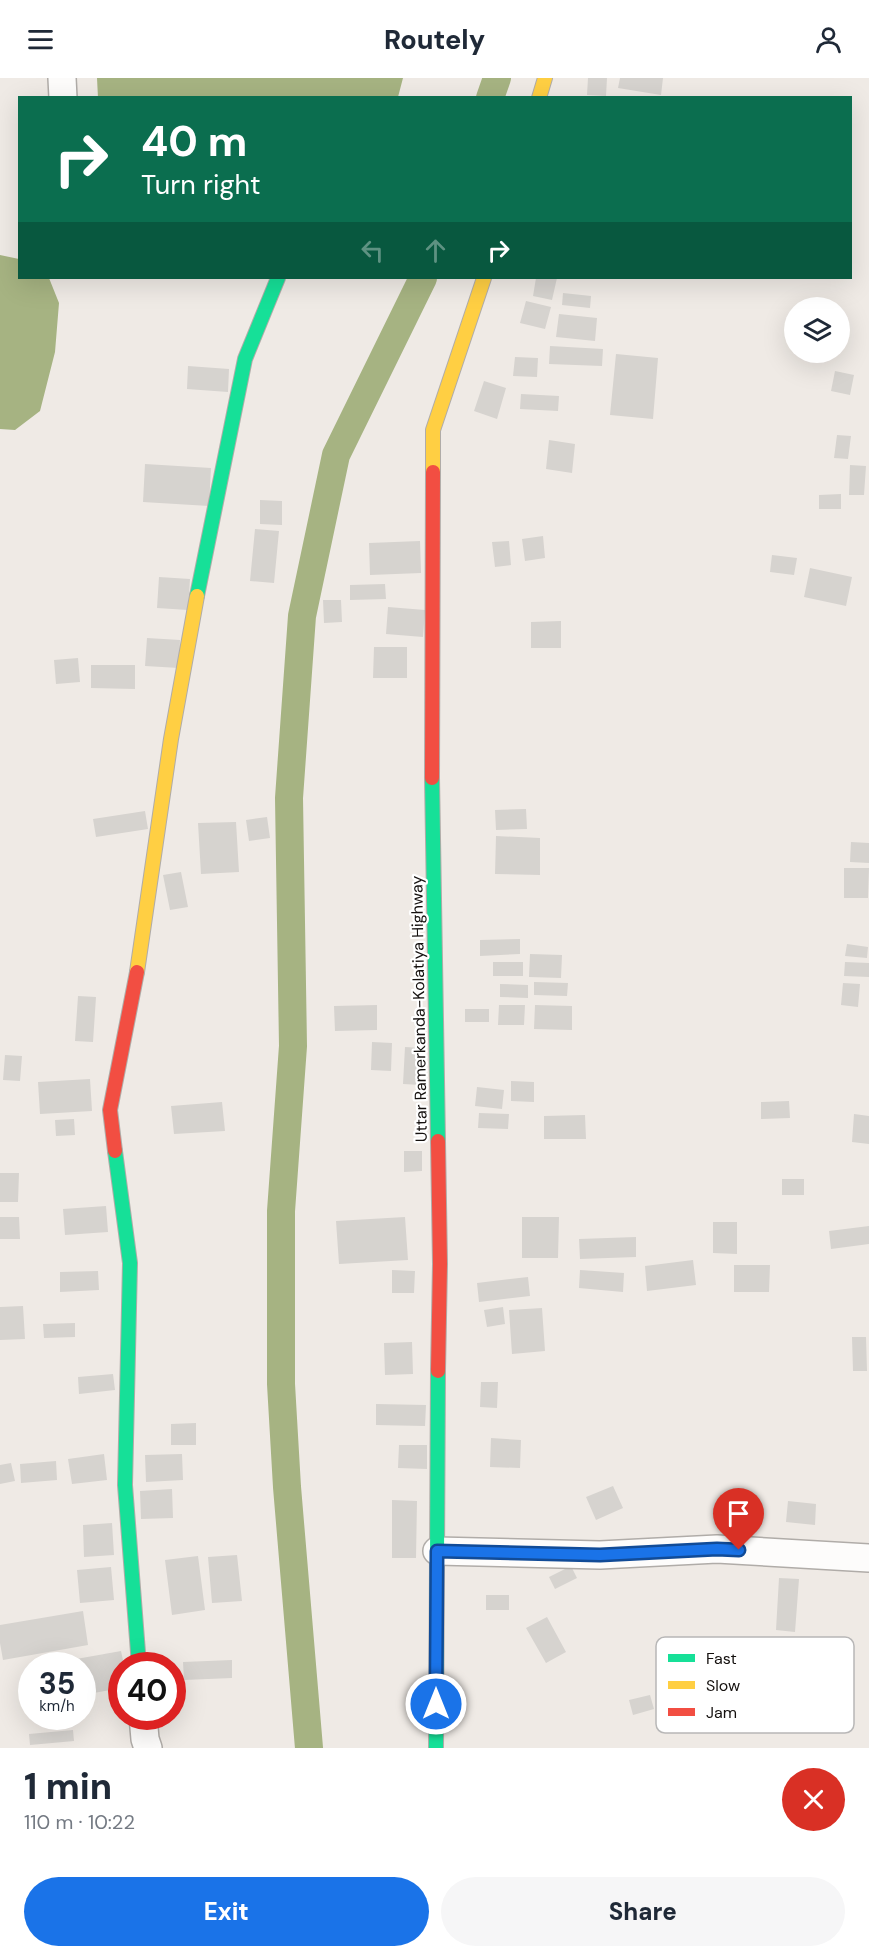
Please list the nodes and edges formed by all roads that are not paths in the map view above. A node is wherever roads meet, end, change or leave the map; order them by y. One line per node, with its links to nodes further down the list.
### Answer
1 (62, 78): 3 (street)
2 (545, 78): 4 (street)
3 (63, 96)
4 (540, 96)
5 (278, 279): 9 (street)
6 (484, 279): 7 (street, Uttar Ramerkanda-Kolatiya Highway)
7 (437, 1551): 8 (street); 12 (street, Uttar Ramerkanda-Kolatiya Highway)
8 (869, 1558)
9 (138, 1652)
10 (144, 1730): 11 (street)
11 (148, 1748)
12 (436, 1748)

